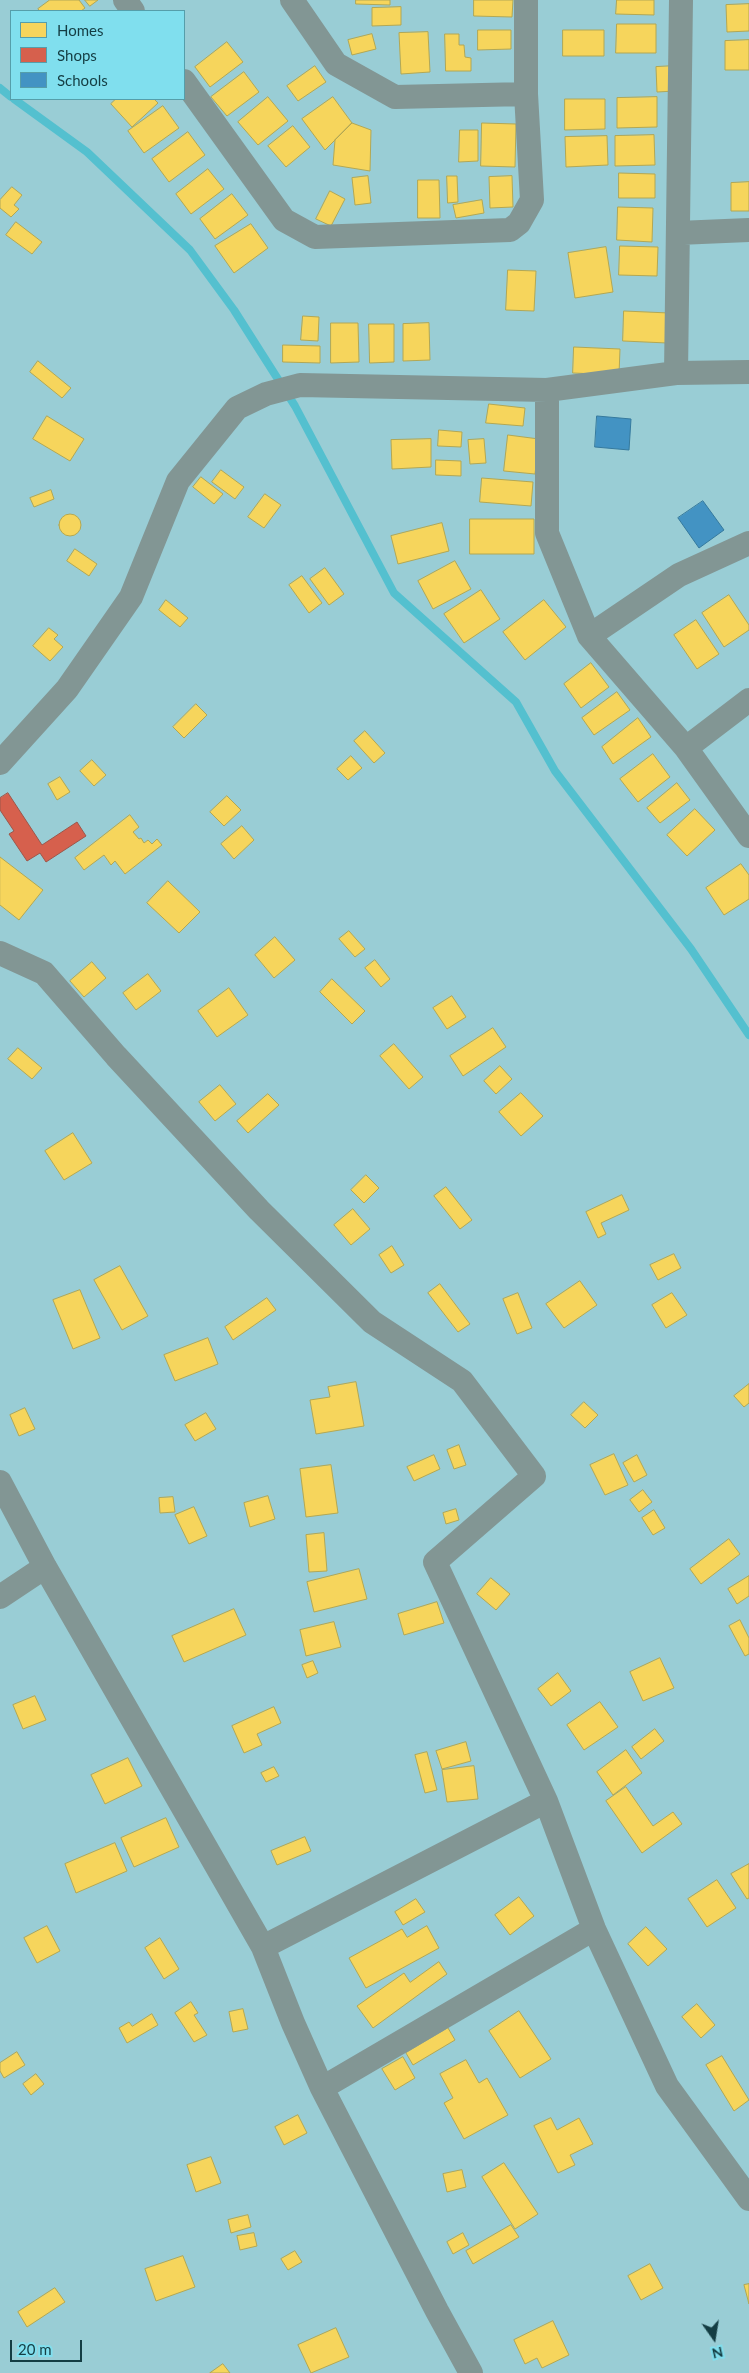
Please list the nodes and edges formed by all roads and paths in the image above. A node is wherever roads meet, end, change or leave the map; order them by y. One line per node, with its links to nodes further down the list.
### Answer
1 (294, 0): 5 (street)
2 (526, 0): 5 (street)
3 (681, 0): 7 (street)
4 (185, 82): 5 (street)
5 (526, 94)
6 (749, 230): 7 (street)
7 (678, 233): 9 (street)
8 (749, 372): 9 (street)
9 (676, 373): 10 (street)
10 (547, 390): 12 (street); 15 (street)
11 (749, 543): 12 (street)
12 (588, 636): 14 (street)
13 (749, 700): 14 (street)
14 (686, 748): 16 (street)
15 (0, 764)
16 (749, 836)
17 (0, 953): 21 (street)
18 (0, 1482): 19 (street)
19 (45, 1567): 20 (street); 23 (street)
20 (0, 1597)
21 (546, 1802): 22 (street); 23 (street)
22 (594, 1929): 24 (street); 25 (street)
23 (263, 1947): 24 (street)
24 (322, 2088): 26 (street)
25 (749, 2199)
26 (471, 2373)

